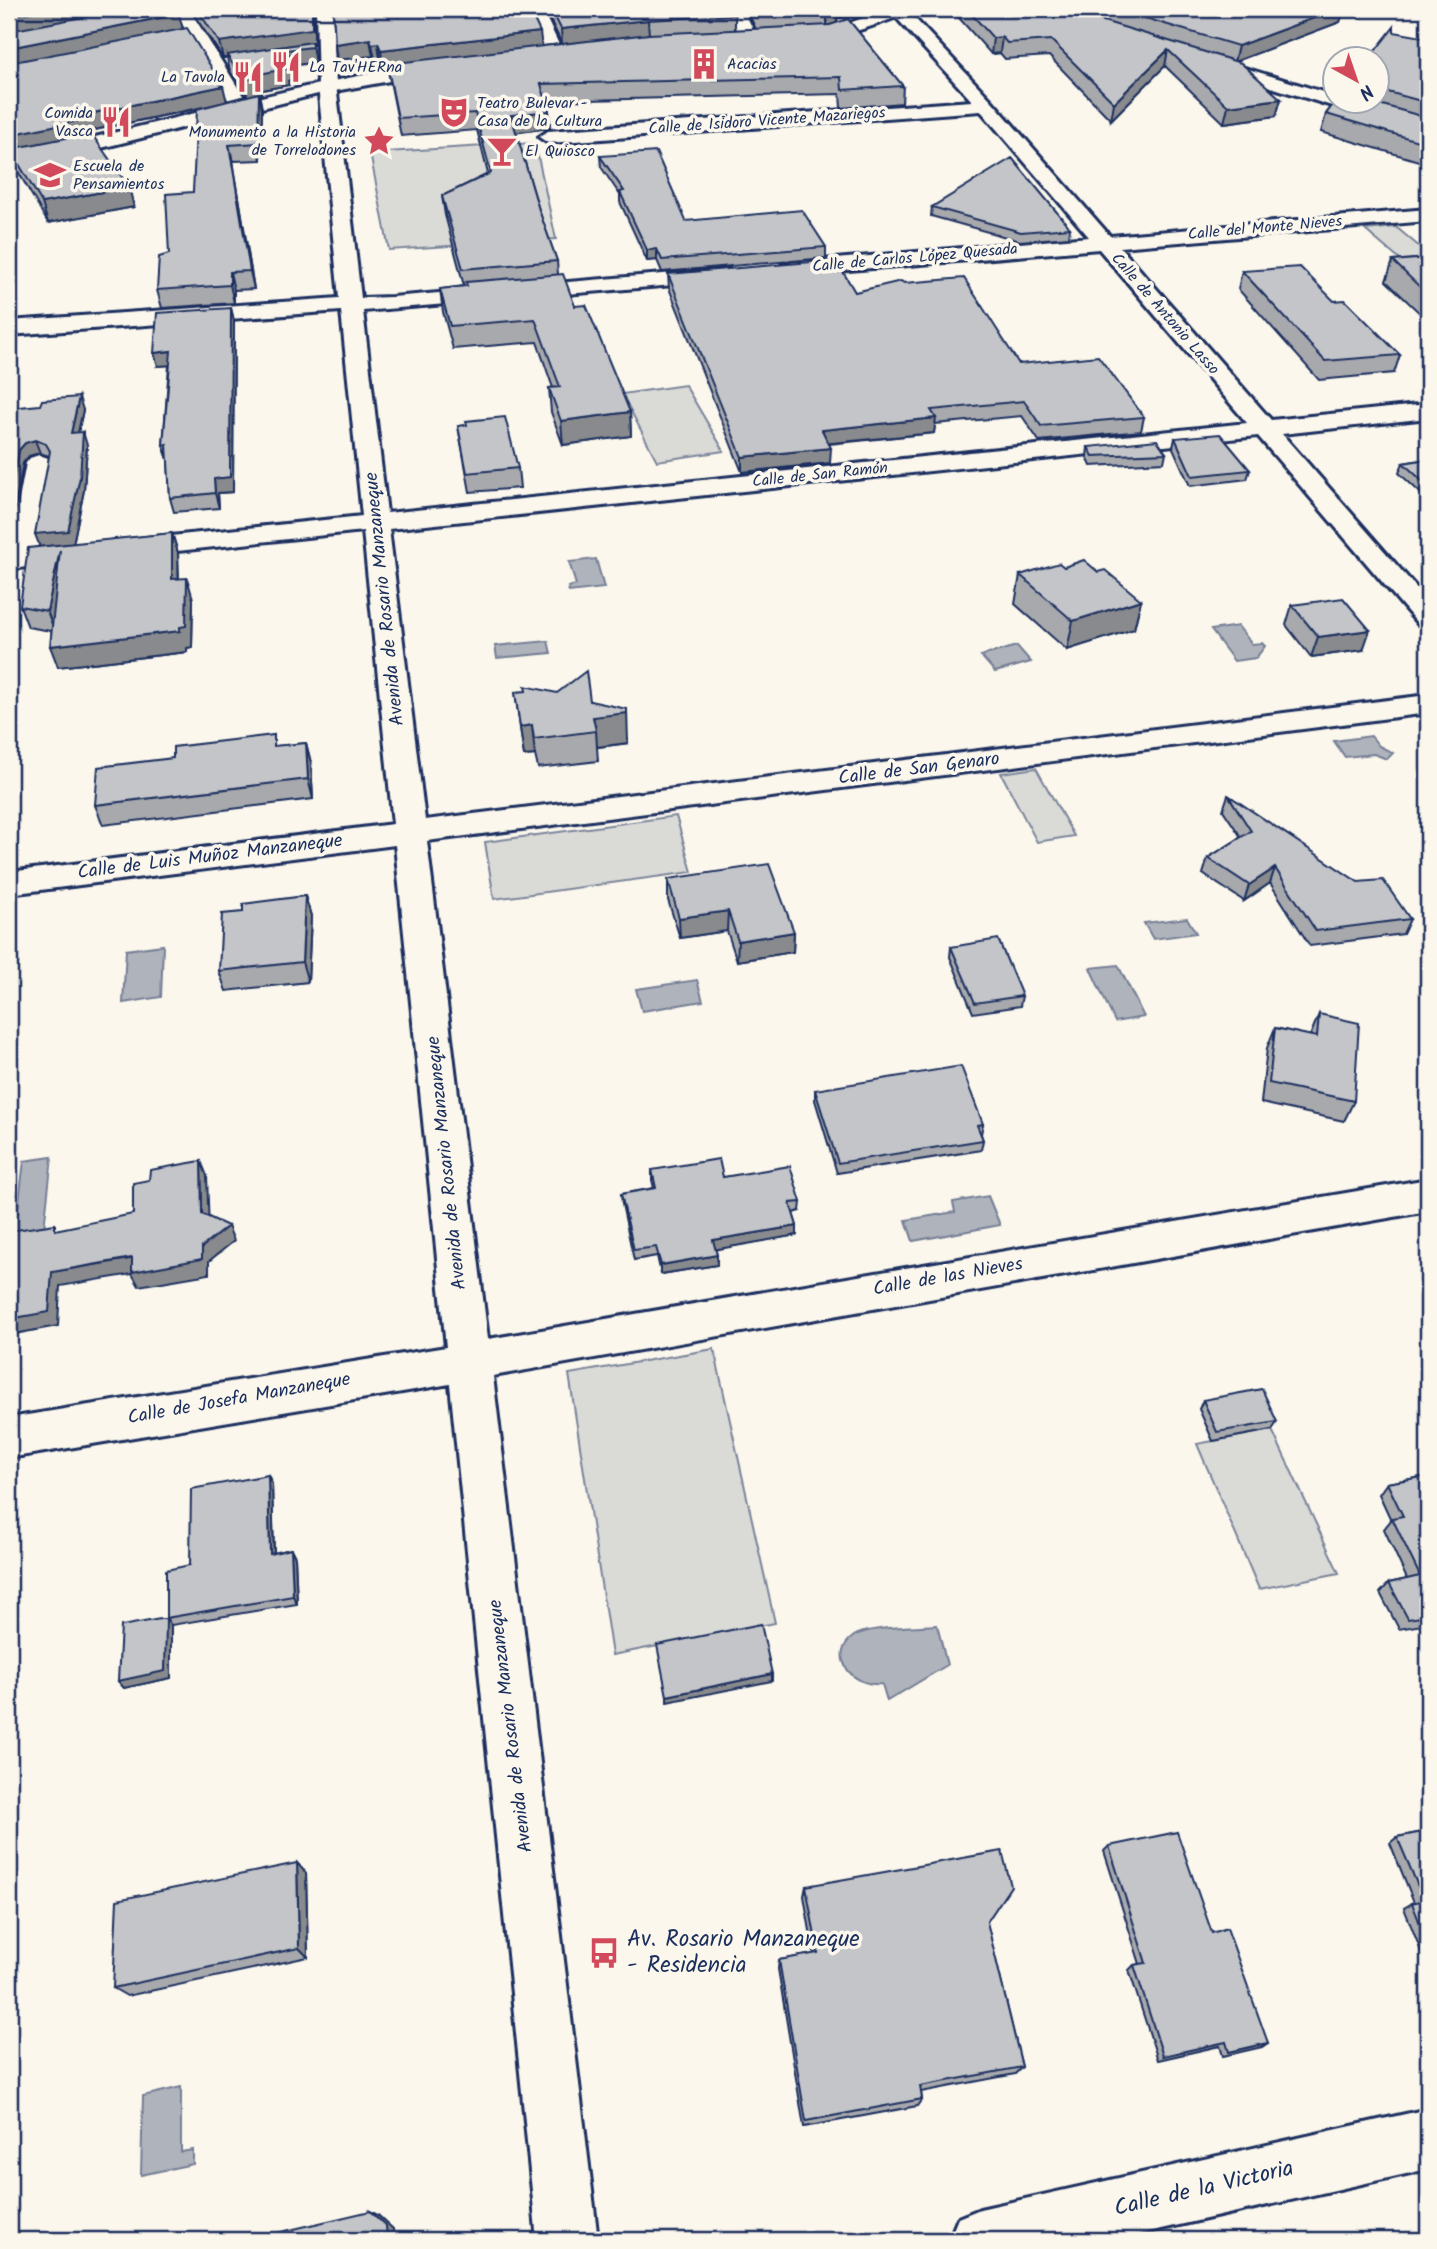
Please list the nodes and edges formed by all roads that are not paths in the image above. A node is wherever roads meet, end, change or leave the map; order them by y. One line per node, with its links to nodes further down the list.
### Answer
1 (181, 9): 13 (street)
2 (324, 9): 11 (street, Avenida de Rosario Manzaneque)
3 (534, 9): 8 (street)
4 (735, 9): 7 (street)
5 (901, 10): 6 (street); 12 (street, Calle de Antonio Lasso)
6 (789, 36)
7 (750, 39)
8 (555, 53)
9 (1194, 57): 14 (street)
10 (454, 65): 11 (street)
11 (327, 85): 13 (street); 21 (street, Avenida de Rosario Manzaneque)
12 (986, 106): 15 (street, Calle de Isidoro Vicente Mazariegos); 18 (street, Calle de Antonio Lasso)
13 (241, 107): 16 (street)
14 (1428, 131)
15 (548, 136)
16 (9, 161)
17 (1428, 215): 18 (street, Calle del Monte Nieves)
18 (1102, 242): 19 (street, Calle de Carlos López Quesada); 24 (street, Calle de Antonio Lasso)
19 (768, 271)
20 (740, 274): 21 (street)
21 (351, 305): 22 (street); 26 (street, Avenida de Rosario Manzaneque)
22 (9, 328)
23 (1428, 411): 24 (street, Calle de San Ramón)
24 (1264, 428): 26 (street, Calle de San Ramón); 28 (street, Calle de Antonio Lasso)
25 (39, 463): 27 (street)
26 (376, 522): 27 (street, Calle de San Ramón); 30 (street, Avenida de Rosario Manzaneque)
27 (15, 560)
28 (1428, 618)
29 (1428, 704): 30 (street, Calle de San Genaro)
30 (411, 832): 31 (street, Calle de Luis Muñoz Manzaneque); 33 (street, Avenida de Rosario Manzaneque)
31 (9, 883)
32 (1428, 1195): 33 (street, Calle de las Nieves)
33 (469, 1362): 34 (street, Calle de Josefa Manzaneque); 36 (street, Avenida de Rosario Manzaneque)
34 (9, 1438)
35 (1428, 2139): 37 (street, Calle de la Victoria)
36 (568, 2240)
37 (980, 2240)

